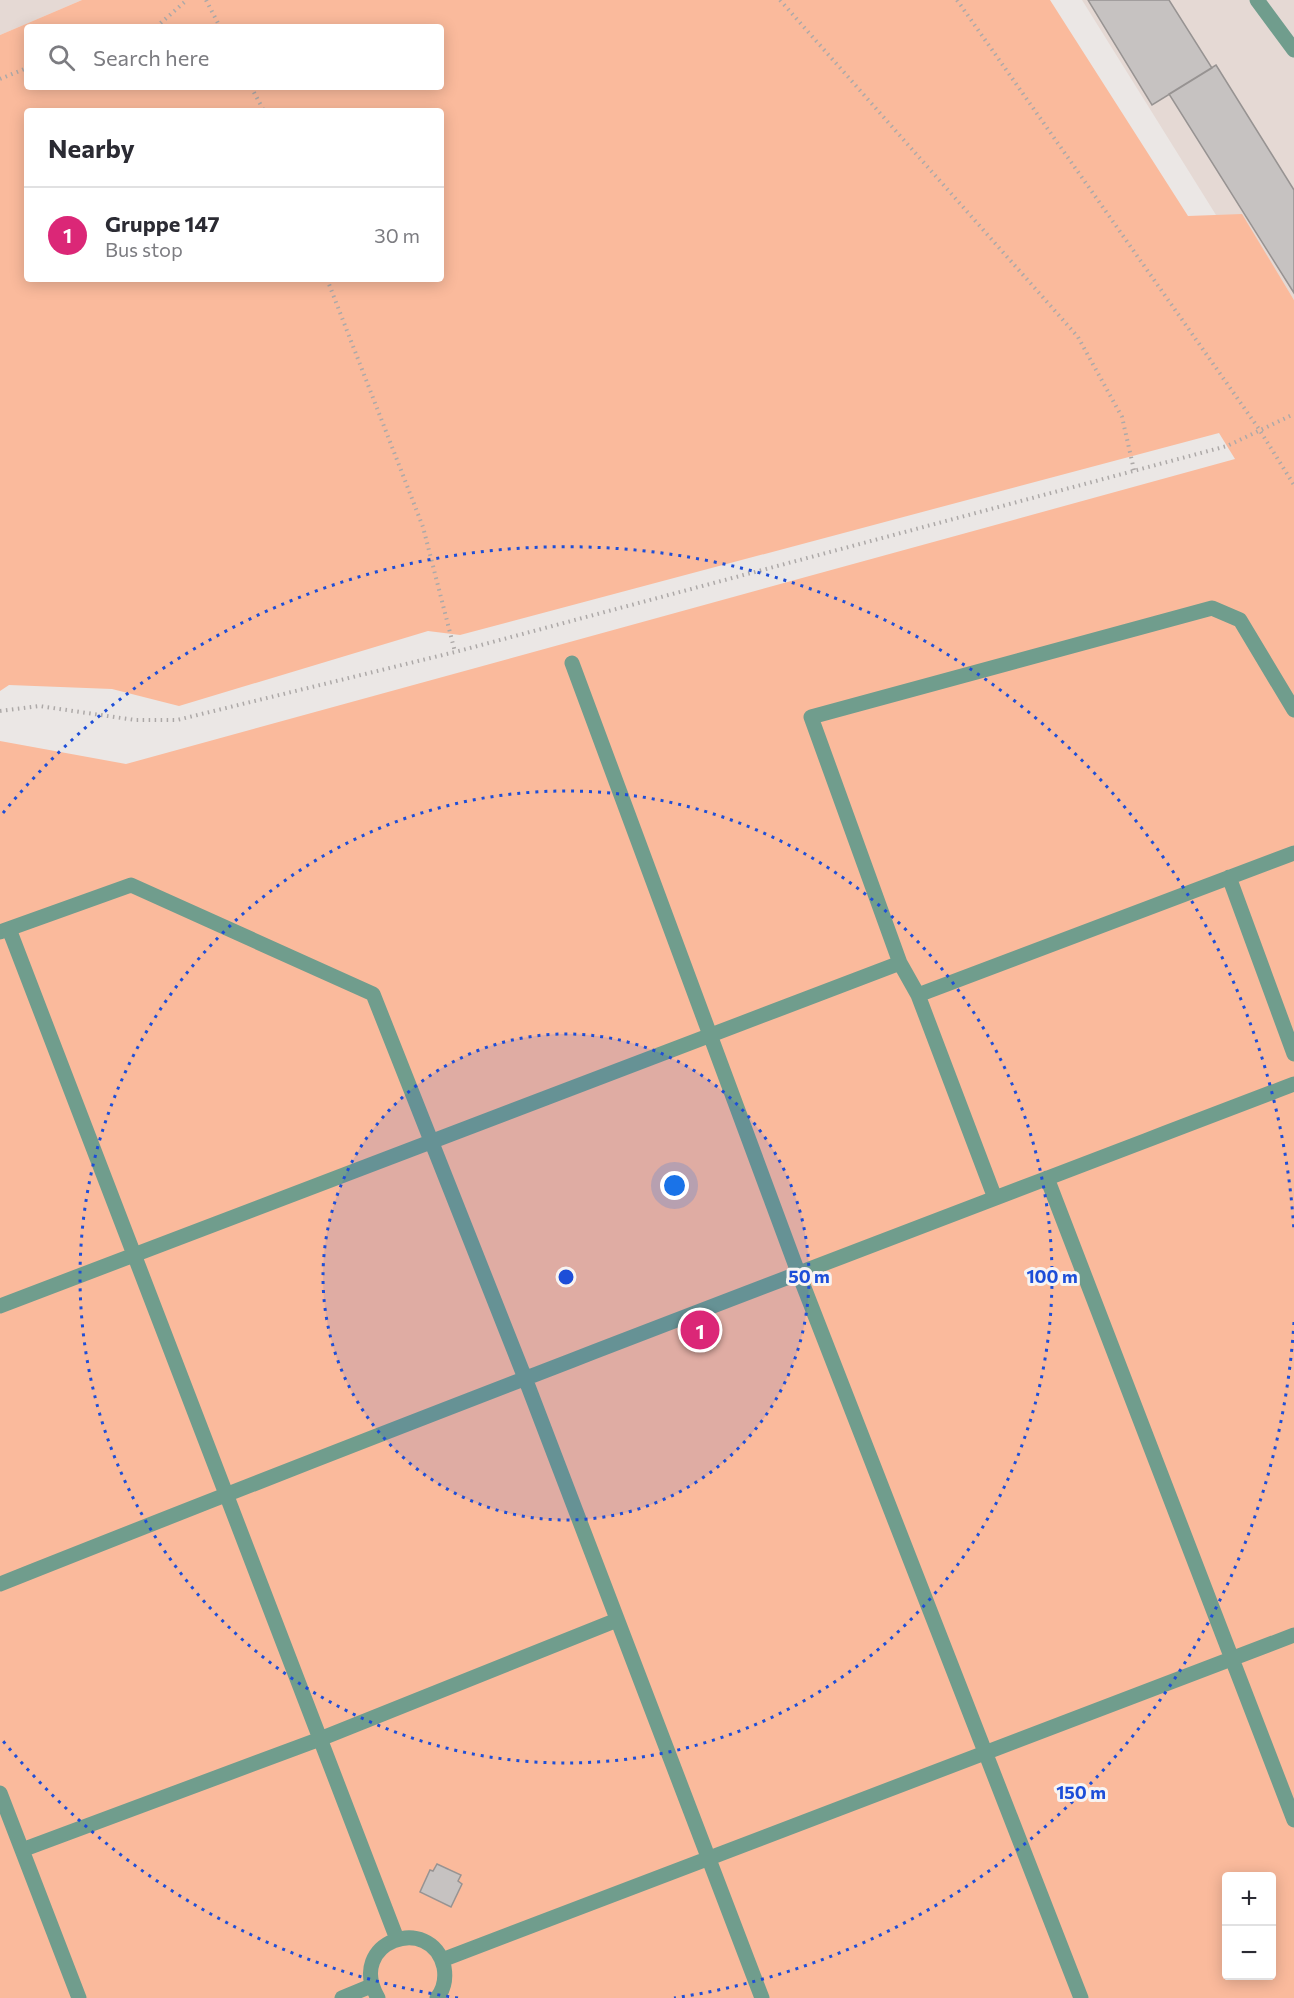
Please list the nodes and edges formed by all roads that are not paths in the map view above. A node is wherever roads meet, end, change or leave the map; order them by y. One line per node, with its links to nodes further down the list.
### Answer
1 (1257, 0): 2 (street)
2 (1294, 50)
3 (572, 663): 10 (street)
4 (1294, 710): 8 (street)
5 (1294, 853): 6 (street)
6 (1229, 877): 9 (street); 11 (street)
7 (5, 930): 13 (street); 16 (street)
8 (900, 963): 9 (street); 10 (street)
9 (918, 996): 15 (street)
10 (710, 1034): 13 (street); 17 (street)
11 (1294, 1054)
12 (1294, 1084): 14 (street)
13 (431, 1141): 16 (street); 19 (street)
14 (1047, 1178): 15 (street); 24 (street)
15 (995, 1198): 17 (street)
16 (134, 1255): 18 (street); 20 (street)
17 (798, 1272): 19 (street); 26 (street)
18 (0, 1306)
19 (525, 1378): 20 (street); 22 (street)
20 (226, 1494): 21 (street); 25 (street)
21 (0, 1584)
22 (617, 1620): 25 (street); 30 (street)
23 (1294, 1635): 24 (street)
24 (1232, 1659): 26 (street); 28 (street)
25 (320, 1739): 29 (street); 31 (street)
26 (987, 1754): 30 (street); 38 (street)
27 (0, 1793): 29 (street)
28 (1294, 1820)
29 (22, 1850): 34 (street)
30 (708, 1858): 32 (street); 37 (street)
31 (396, 1939): 32 (street); 33 (street)
32 (442, 1960): 36 (street)
33 (374, 1992): 35 (street)
34 (79, 1998)
35 (342, 1998)
36 (437, 1998)
37 (762, 1998)
38 (1081, 1998)

